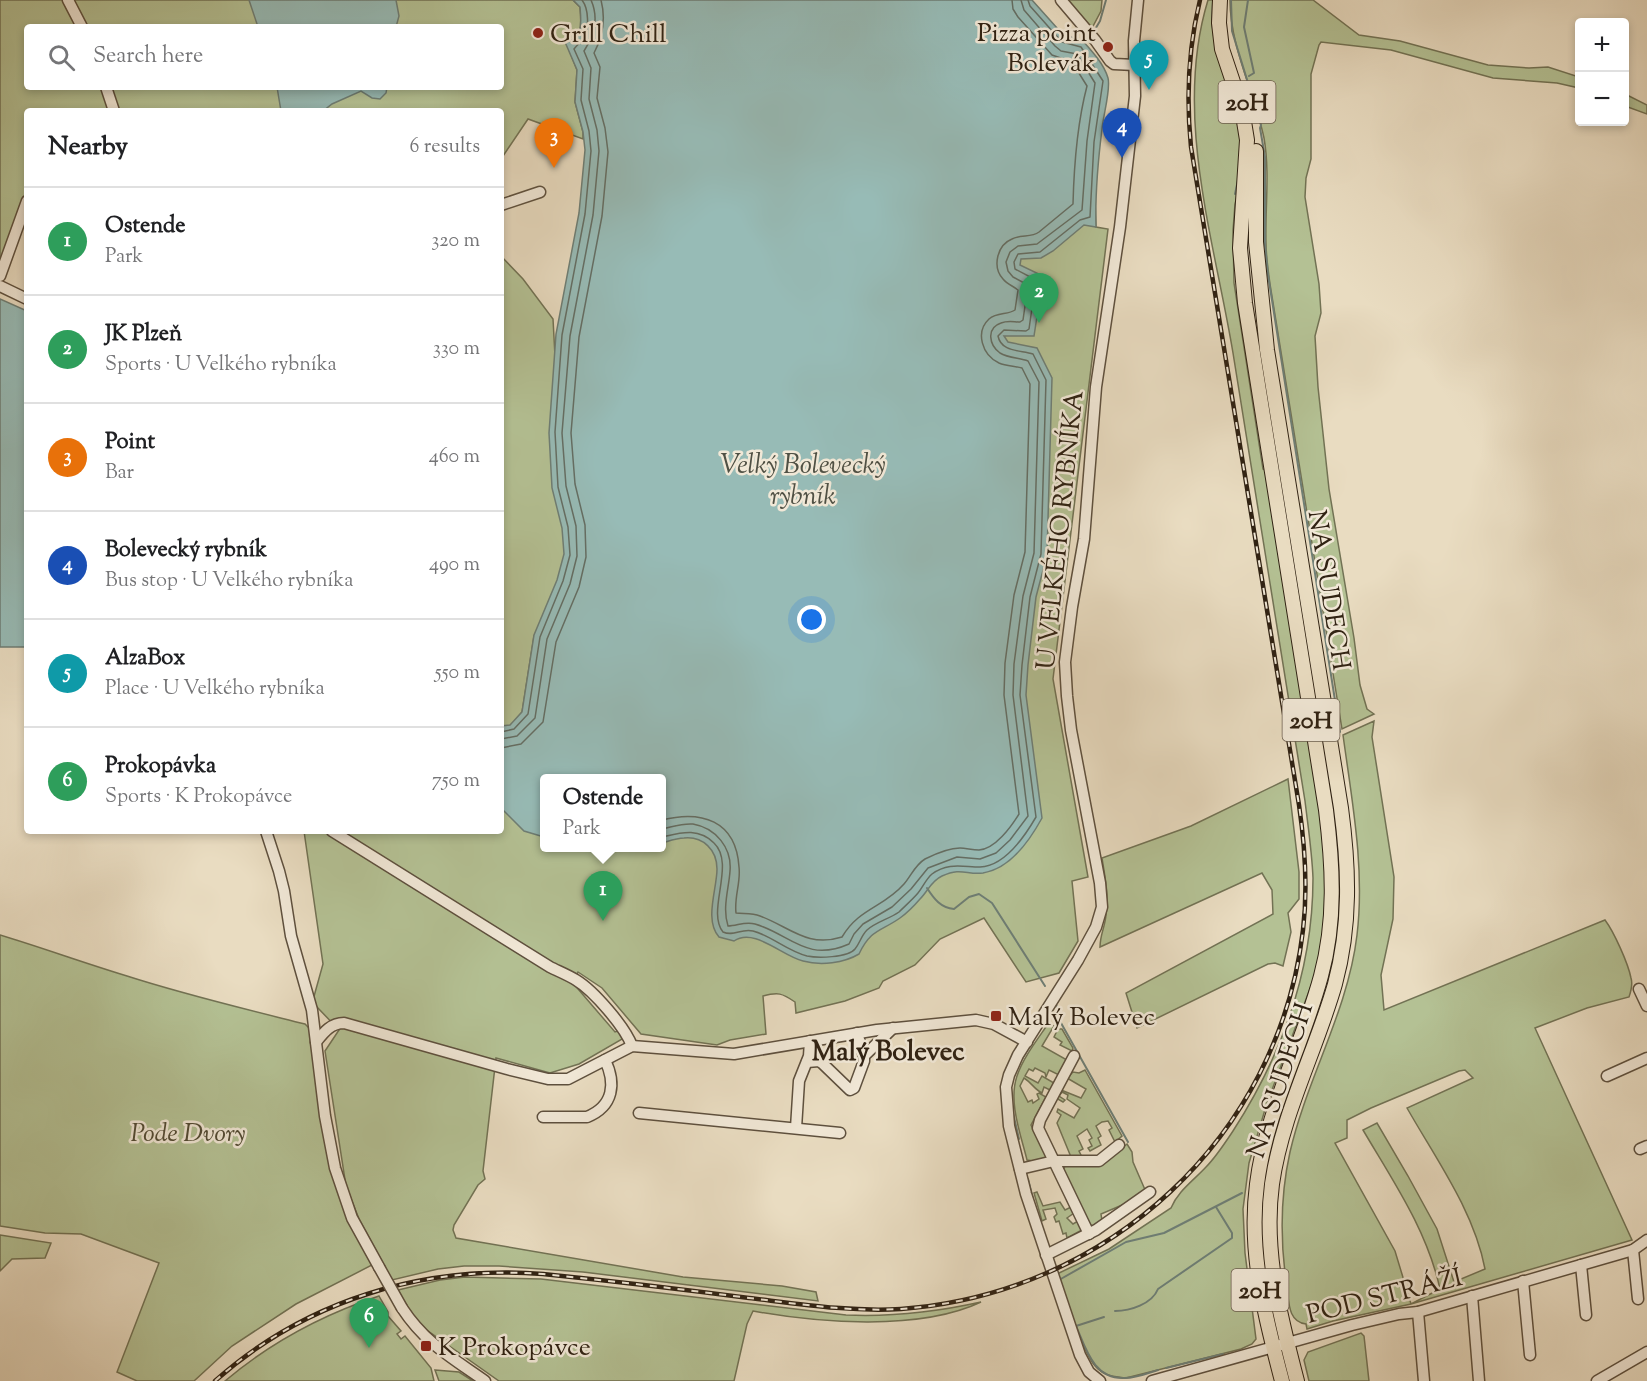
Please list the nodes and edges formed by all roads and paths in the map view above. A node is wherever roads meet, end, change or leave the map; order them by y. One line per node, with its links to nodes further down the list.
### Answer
1 (68, 0): 5 (street)
2 (1061, 0): 6 (street)
3 (1138, 0): 6 (street, U VELKÉHO RYBNÍKA)
4 (1220, 7): 49 (main road, NA SUDECH / 20H); 50 (main road, NA SUDECH / 20H)
5 (80, 24)
6 (1132, 65): 23 (street, U VELKÉHO RYBNÍKA)
7 (107, 90): 8 (street)
8 (113, 108)
9 (540, 192): 10 (street)
10 (504, 204)
11 (24, 209): 12 (street)
12 (0, 276)
13 (0, 286): 14 (street)
14 (24, 298)
15 (267, 834): 21 (street)
16 (337, 834): 24 (street)
17 (1641, 985): 18 (street)
18 (1647, 1006)
19 (893, 1028): 20 (street); 23 (street); 25 (street)
20 (857, 1033): 22 (street); 25 (street)
21 (316, 1041): 28 (street); 53 (street, bridge)
22 (810, 1041): 24 (street); 29 (street)
23 (1027, 1042): 37 (street, U VELKÉHO RYBNÍKA)
24 (632, 1046): 28 (street)
25 (864, 1056): 29 (street)
26 (1074, 1056): 36 (street)
27 (1647, 1058): 30 (street)
28 (605, 1060): 32 (street)
29 (807, 1062): 33 (street)
30 (1607, 1076)
31 (639, 1113): 33 (street)
32 (543, 1117)
33 (796, 1128): 34 (street)
34 (840, 1133)
35 (1119, 1145): 36 (street)
36 (1054, 1161): 37 (street); 39 (street)
37 (1020, 1169): 42 (street, U VELKÉHO RYBNÍKA)
38 (1150, 1192): 39 (street)
39 (1089, 1234): 42 (street)
40 (1647, 1240): 41 (street, POD STRÁŽÍ)
41 (1633, 1250): 43 (street, POD STRÁŽÍ); 46 (street)
42 (1046, 1255): 54 (street, U VELKÉHO RYBNÍKA)
43 (1581, 1265): 44 (street, POD STRÁŽÍ); 48 (street)
44 (1523, 1281): 45 (street, POD STRÁŽÍ); 52 (street)
45 (1472, 1296): 47 (street, POD STRÁŽÍ); 59 (street)
46 (1638, 1299)
47 (1418, 1312): 49 (street, POD STRÁŽÍ); 58 (street)
48 (1586, 1315)
49 (1287, 1344): 50 (street, POD STRÁŽÍ); 57 (main road, NA SUDECH / 20H)
50 (1273, 1348): 55 (street, POD STRÁŽÍ); 56 (main road, NA SUDECH / 20H)
51 (1647, 1352): 60 (street)
52 (1530, 1355)
53 (485, 1381)
54 (1100, 1381)
55 (1152, 1381)
56 (1282, 1381)
57 (1297, 1381)
58 (1424, 1381)
59 (1479, 1381)
60 (1597, 1381)

